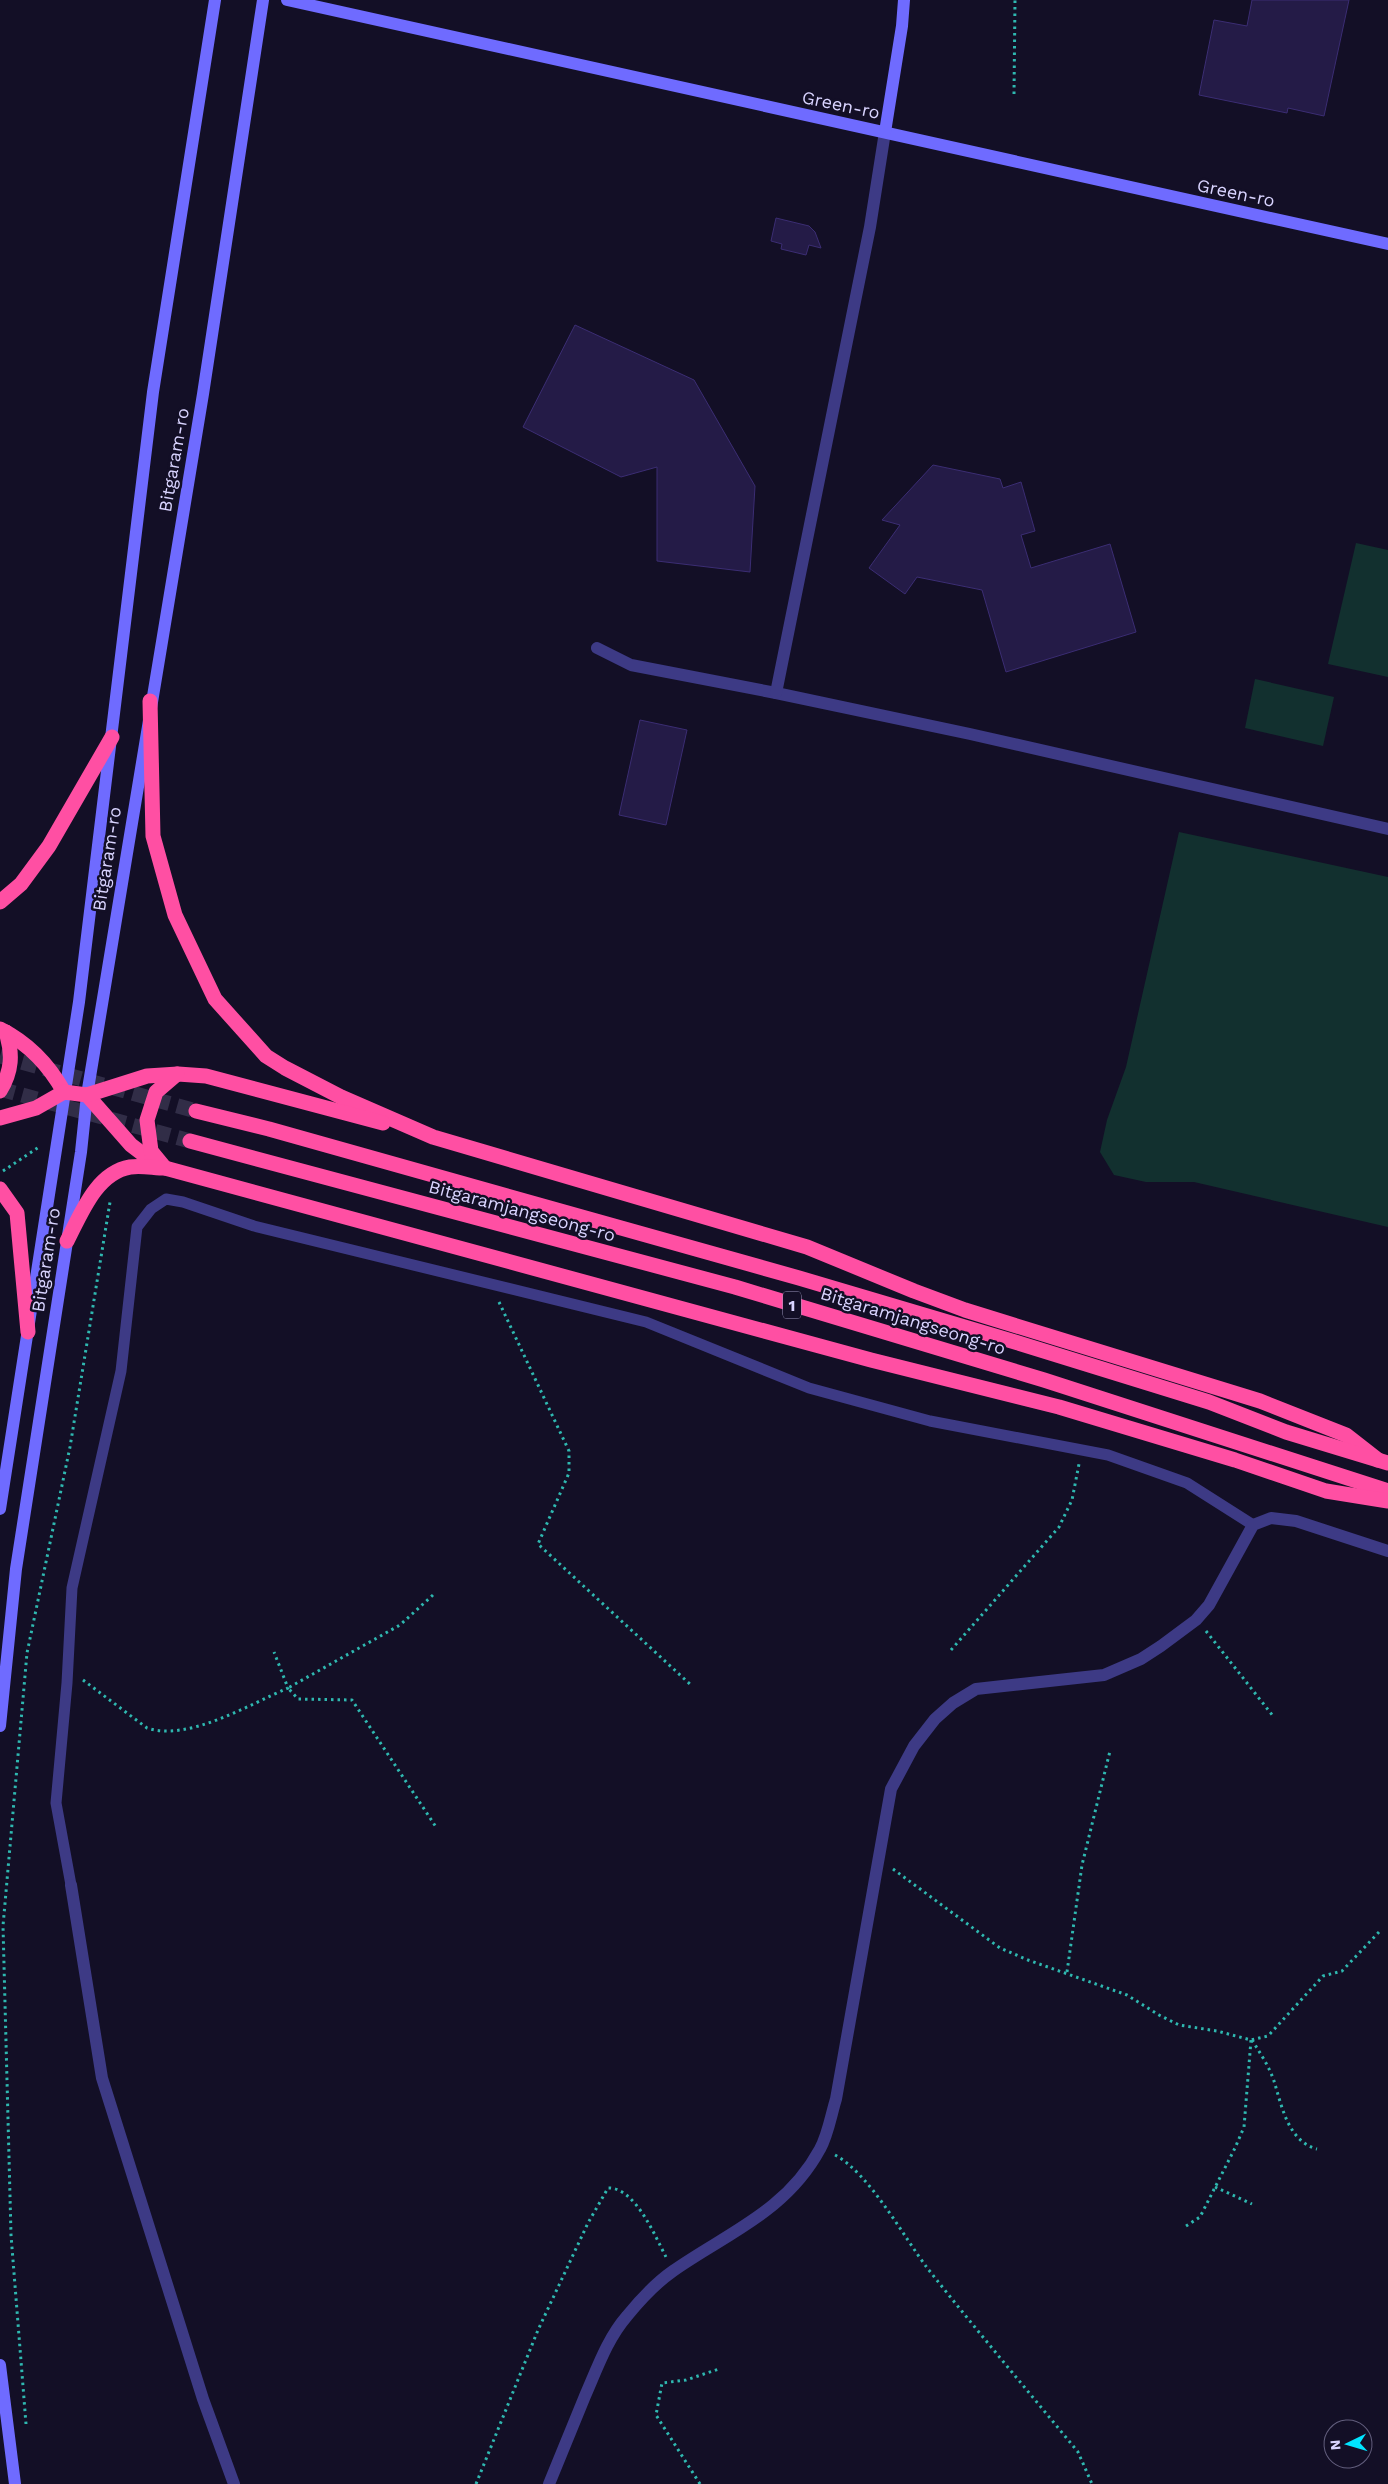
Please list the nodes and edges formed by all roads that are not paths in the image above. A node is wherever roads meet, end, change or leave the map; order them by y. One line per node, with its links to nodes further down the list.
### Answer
1 (215, 0): 10 (main road, Bitgaram-ro)
2 (263, 0): 9 (main road, Bitgaram-ro)
3 (286, 0): 5 (main road, Green-ro)
4 (904, 0): 5 (main road)
5 (885, 132): 6 (main road, Green-ro); 8 (street)
6 (1388, 244)
7 (597, 648): 8 (street)
8 (776, 693): 11 (street)
9 (150, 701): 17 (main road, Bitgaram-ro); 20 (highway)
10 (112, 737): 12 (highway); 16 (main road, Bitgaram-ro)
11 (1388, 829)
12 (0, 902)
13 (3, 1030): 15 (highway); 16 (highway)
14 (178, 1074): 17 (highway); 20 (highway); 22 (highway)
15 (0, 1091)
16 (64, 1092): 17 (highway); 19 (highway); 25 (main road, Bitgaram-ro)
17 (87, 1095): 22 (highway); 24 (main road, Bitgaram-ro)
18 (196, 1111): 26 (highway, Bitgaramjangseong-ro / 1)
19 (0, 1118)
20 (433, 1137): 26 (highway)
21 (190, 1141): 27 (highway, Bitgaramjangseong-ro / 1)
22 (165, 1168): 24 (highway); 28 (highway)
23 (0, 1189): 25 (highway)
24 (66, 1241): 32 (main road, Bitgaram-ro)
25 (28, 1332): 29 (main road, Bitgaram-ro)
26 (1383, 1462)
27 (1388, 1491)
28 (1388, 1501)
29 (0, 1509)
30 (1252, 1525): 31 (street); 33 (lane); 37 (street)
31 (1388, 1551)
32 (0, 1726)
33 (71, 1886): 36 (street)
34 (0, 2365): 35 (main road)
35 (15, 2484)
36 (234, 2484)
37 (549, 2484)

